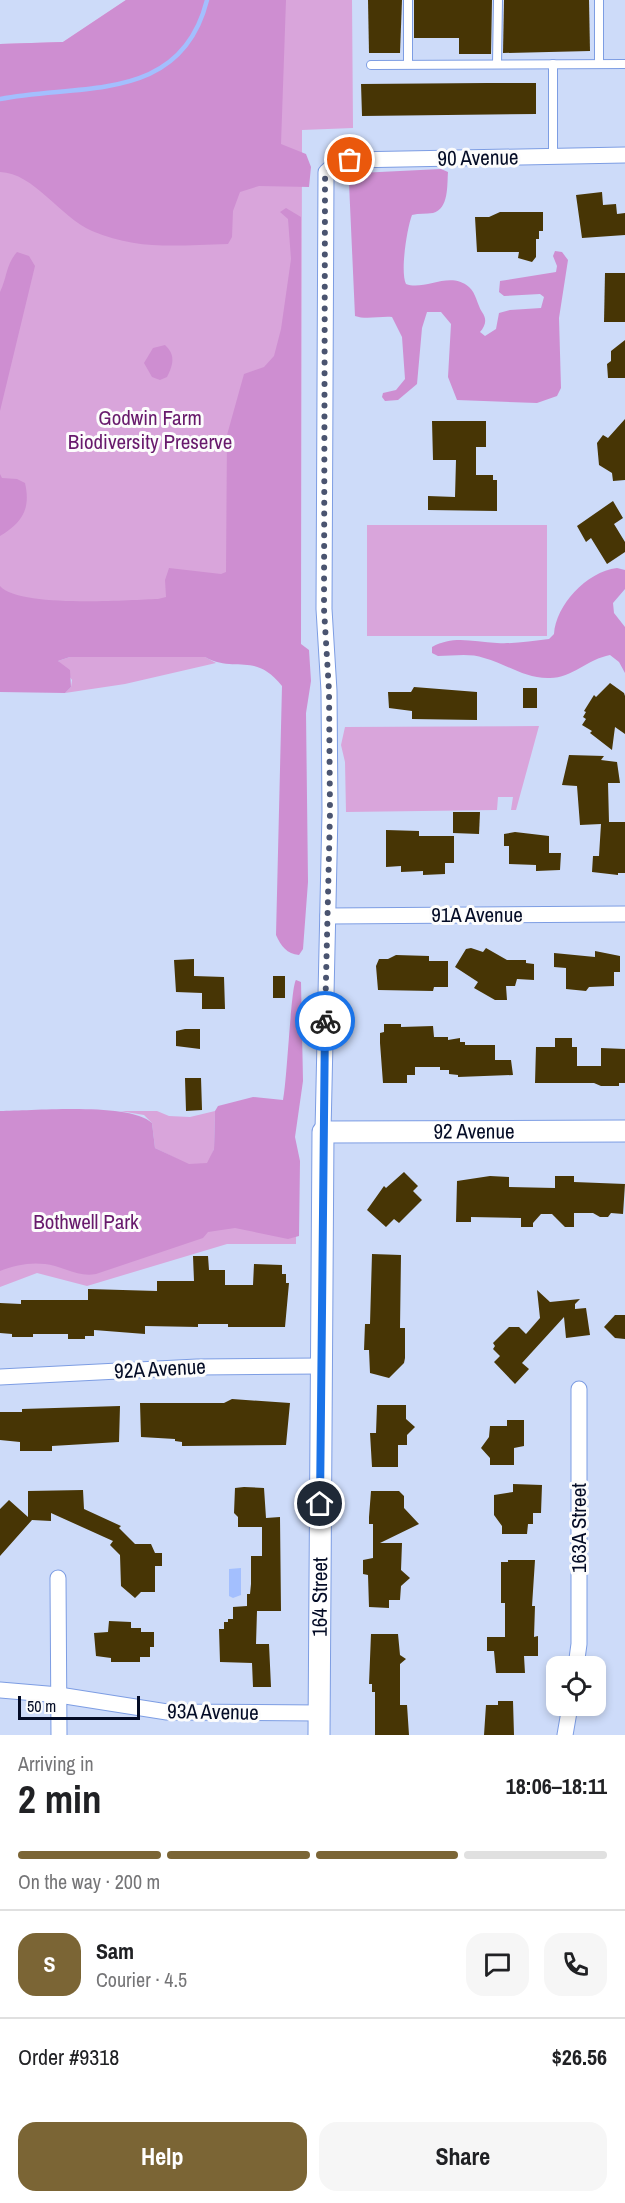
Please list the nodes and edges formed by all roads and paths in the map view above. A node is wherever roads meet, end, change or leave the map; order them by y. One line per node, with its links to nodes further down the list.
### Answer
1 (408, 0): 5 (lane)
2 (498, 0): 6 (lane)
3 (599, 0): 8 (lane)
4 (371, 64): 5 (lane)
5 (408, 64): 6 (lane)
6 (497, 64): 7 (lane)
7 (553, 64): 8 (lane); 11 (lane)
8 (599, 64): 9 (lane)
9 (625, 64)
10 (625, 155): 11 (street, 90 Avenue)
11 (553, 156): 12 (street, 90 Avenue)
12 (331, 165): 14 (street, 164 Street)
13 (625, 914): 14 (street, 91A Avenue)
14 (328, 916): 16 (street, 164 Street)
15 (625, 1131): 16 (street, 92 Avenue)
16 (323, 1132): 17 (street, 164 Street)
17 (320, 1366): 18 (street, 92A Avenue); 24 (street, 164 Street)
18 (0, 1377)
19 (579, 1389): 21 (street, 163A Street)
20 (58, 1578): 23 (street)
21 (577, 1656)
22 (0, 1690): 23 (street, 93A Avenue)
23 (59, 1695): 24 (street, 93A Avenue); 26 (street)
24 (319, 1713): 27 (street, 164 Street)
25 (568, 1716): 28 (street)
26 (59, 1735)
27 (319, 1735)
28 (565, 1735)

